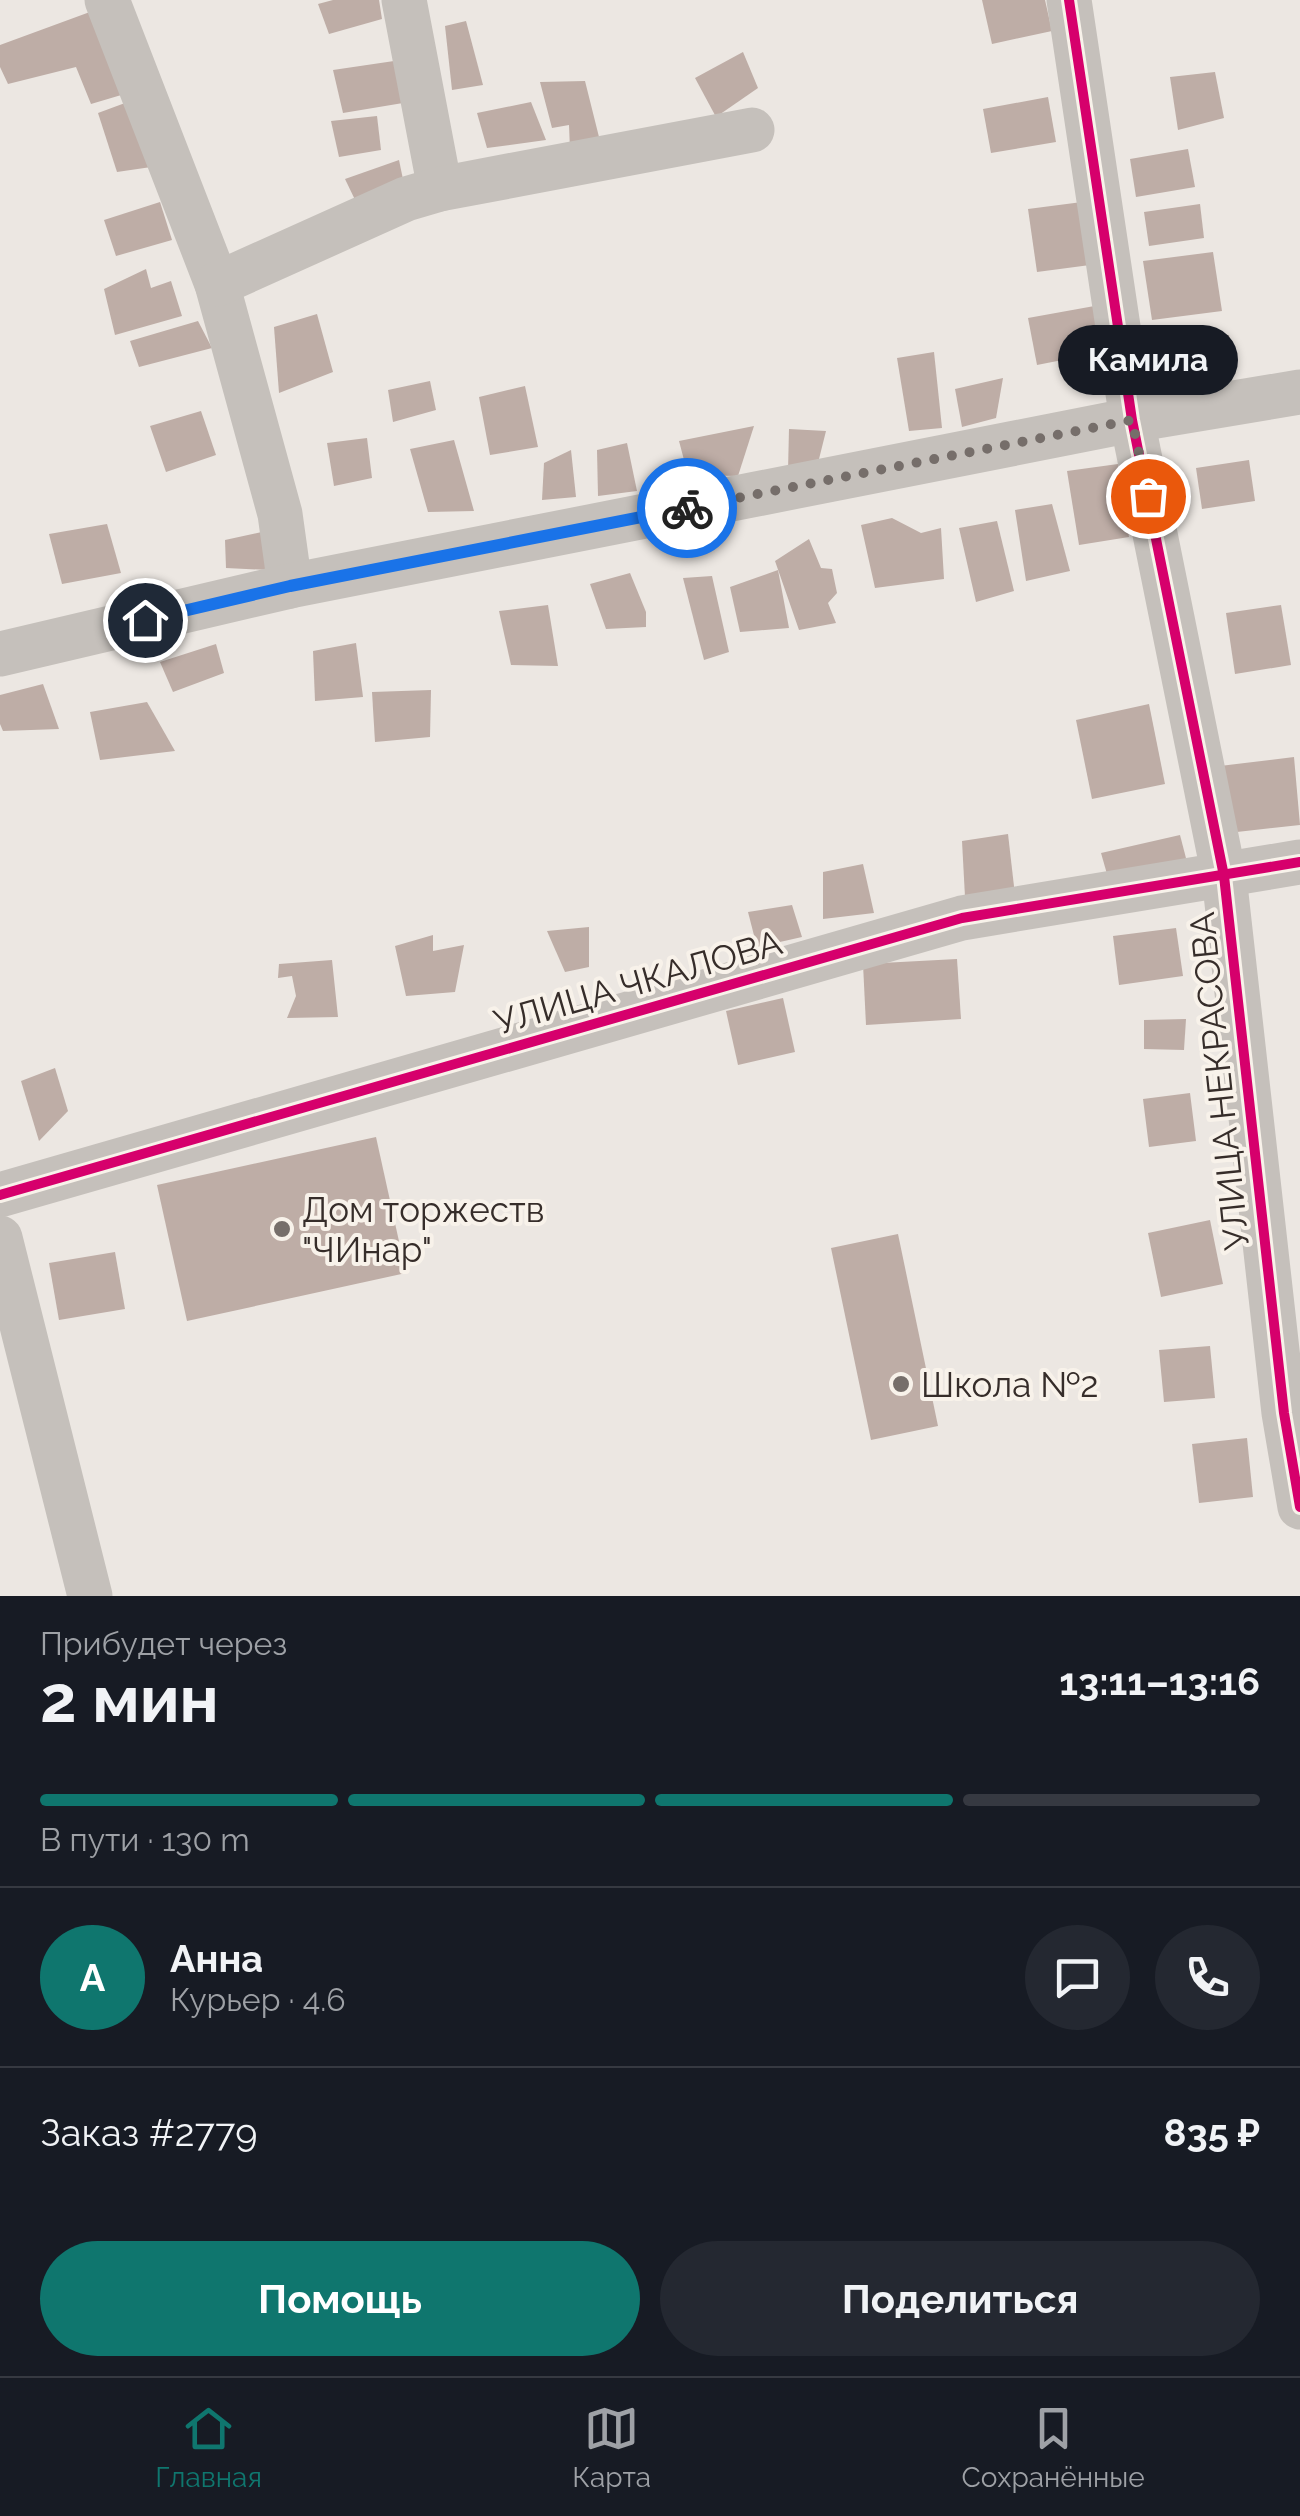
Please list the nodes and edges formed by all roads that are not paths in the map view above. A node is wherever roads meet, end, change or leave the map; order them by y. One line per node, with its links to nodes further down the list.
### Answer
1 (106, 0): 6 (street)
2 (404, 0): 5 (street)
3 (1069, 0): 8 (street, УЛИЦА НЕКРАСОВА)
4 (752, 130): 5 (street)
5 (440, 189): 6 (street)
6 (217, 284): 9 (street)
7 (1300, 392): 8 (street)
8 (1132, 420): 9 (street); 12 (street, УЛИЦА НЕКРАСОВА)
9 (290, 586): 10 (street)
10 (0, 654)
11 (1300, 862): 12 (street, УЛИЦА ЧКАЛОВА)
12 (1224, 876): 13 (street, УЛИЦА ЧКАЛОВА); 15 (street, УЛИЦА НЕКРАСОВА)
13 (0, 1194)
14 (0, 1238): 17 (street)
15 (1292, 1412): 16 (street, УЛИЦА НЕКРАСОВА)
16 (1300, 1507)
17 (90, 1596)

